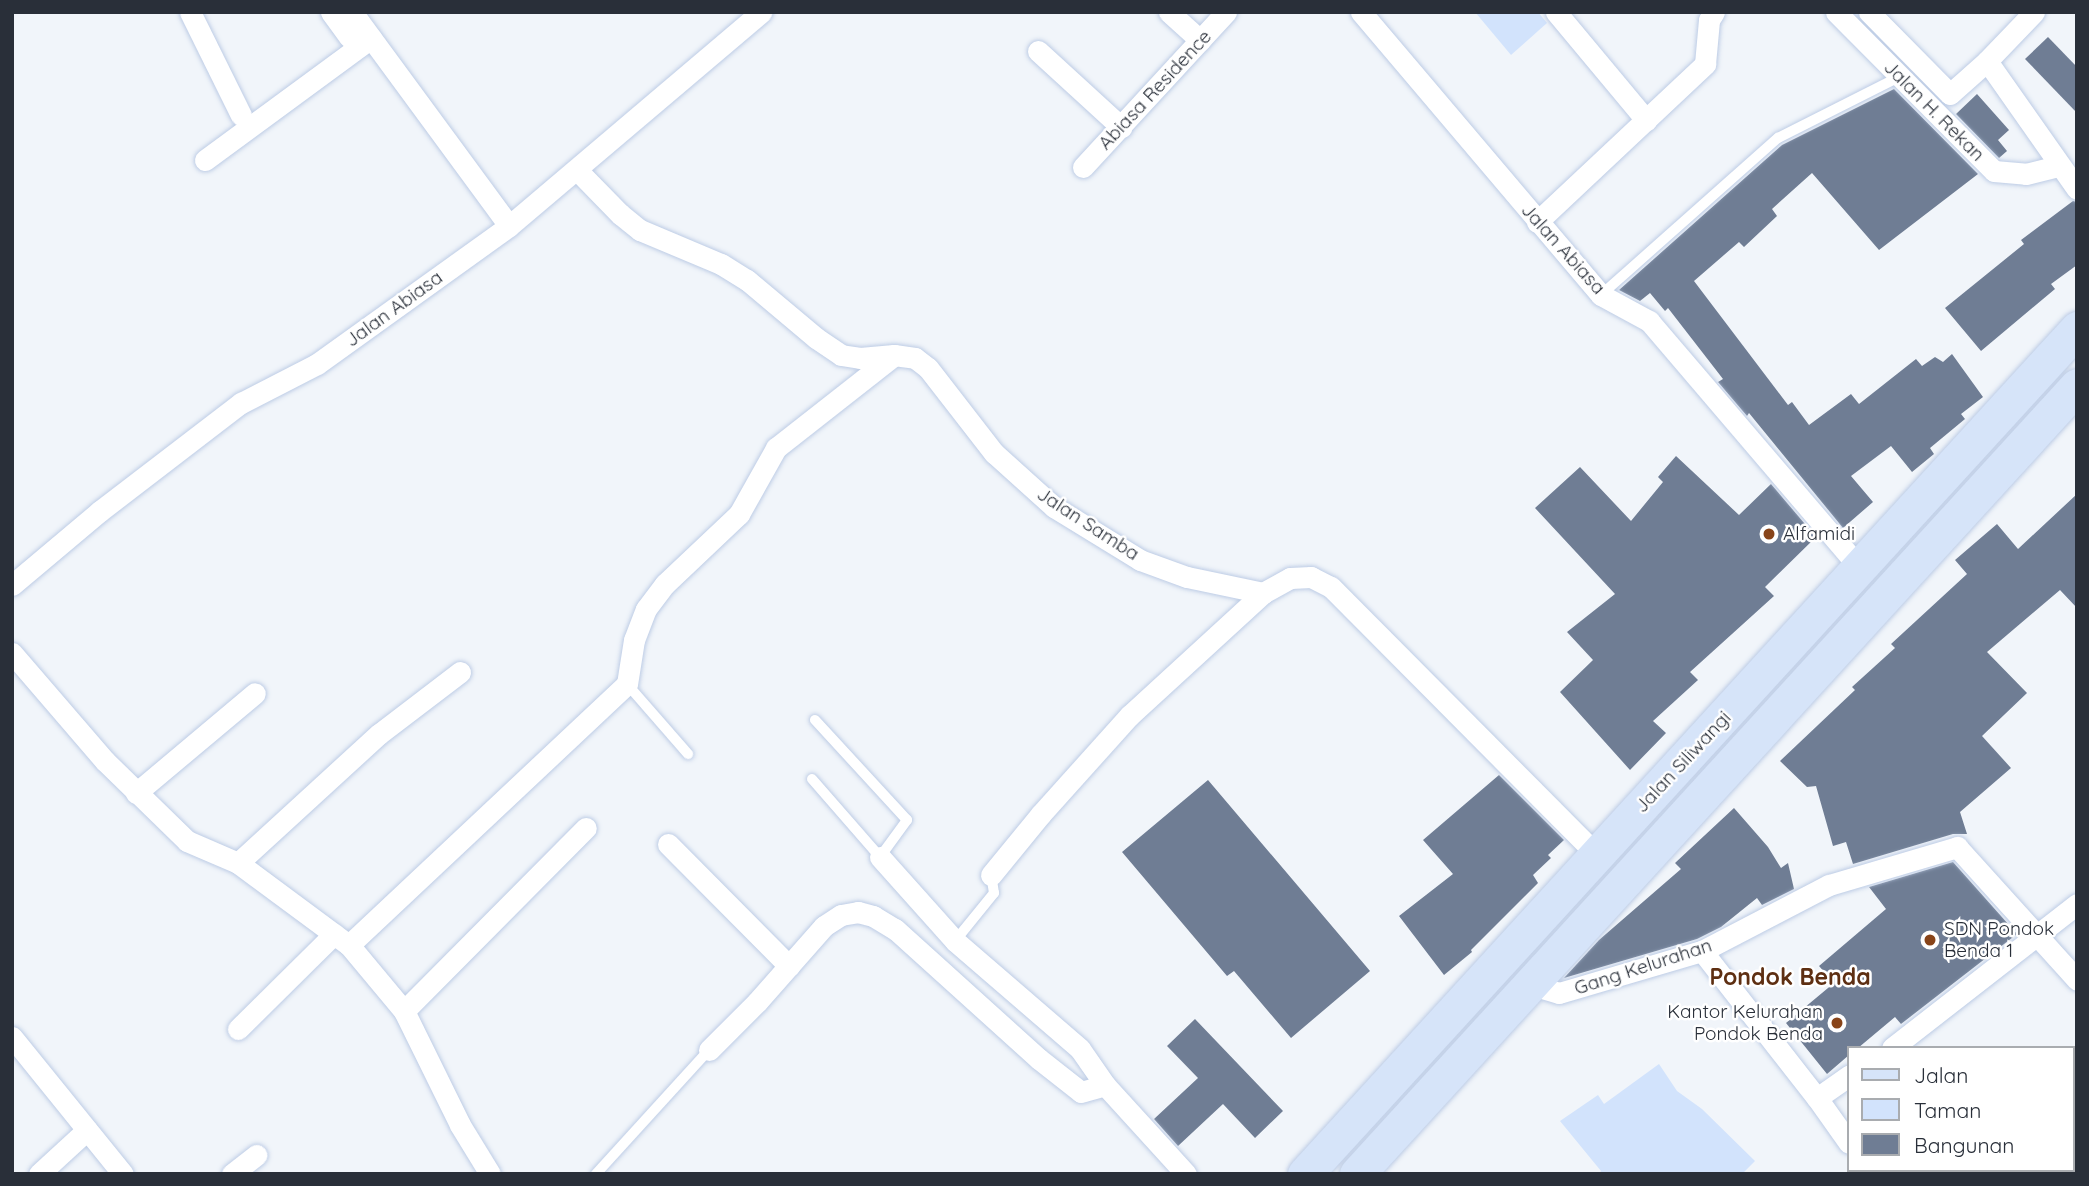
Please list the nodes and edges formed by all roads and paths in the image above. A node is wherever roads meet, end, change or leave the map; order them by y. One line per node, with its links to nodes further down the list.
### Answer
1 (190, 12): 19 (street)
2 (331, 12): 13 (street)
3 (352, 12): 14 (street)
4 (761, 12): 25 (street, Jalan Abiasa)
5 (1169, 12): 15 (street)
6 (1226, 12): 15 (street, Abiasa Residence)
7 (1361, 12): 27 (street, Jalan Abiasa)
8 (1556, 12): 20 (street)
9 (1714, 12): 20 (street)
10 (1836, 12): 18 (street, Jalan H. Rekan)
11 (1869, 12): 17 (street)
12 (2034, 12): 17 (street)
13 (349, 37)
14 (372, 38): 22 (street); 28 (street)
15 (1200, 40): 21 (street, Abiasa Residence)
16 (1038, 51): 21 (street)
17 (1987, 61): 23 (street)
18 (1899, 77): 23 (street, Jalan H. Rekan); 29 (lane)
19 (242, 114)
20 (1646, 120): 27 (street)
21 (1121, 127): 24 (street, Abiasa Residence)
22 (205, 160)
23 (2059, 166): 26 (street)
24 (1083, 167)
25 (577, 170): 28 (street, Jalan Abiasa); 31 (street, Jalan Samba)
26 (2077, 189)
27 (1537, 222): 29 (street, Jalan Abiasa)
28 (509, 226): 34 (street, Jalan Abiasa)
29 (1601, 295): 33 (street, Jalan Abiasa)
30 (2068, 339): 33 (main road, Jalan Siliwangi)
31 (894, 355): 35 (street, Jalan Samba); 38 (street)
32 (2077, 386): 57 (main road, Jalan Siliwangi)
33 (1860, 568): 46 (main road, Jalan Siliwangi)
34 (12, 585)
35 (1263, 593): 46 (street); 49 (street)
36 (12, 653): 43 (street)
37 (460, 673): 48 (street)
38 (627, 684): 41 (lane); 52 (street)
39 (255, 692): 43 (street)
40 (815, 720): 47 (lane)
41 (688, 754)
42 (812, 779): 47 (lane)
43 (136, 793): 48 (street)
44 (586, 828): 58 (street)
45 (668, 844): 55 (street)
46 (1597, 855): 75 (main road, Jalan Siliwangi)
47 (880, 857): 53 (street)
48 (239, 863): 52 (street)
49 (991, 875): 53 (lane)
50 (2077, 904): 51 (street)
51 (2037, 935): 54 (street, Gang Kelurahan); 56 (street); 61 (street)
52 (341, 940): 58 (street); 59 (street)
53 (955, 941): 64 (street)
54 (1702, 951): 57 (street, Gang Kelurahan); 65 (street)
55 (789, 966): 62 (street); 64 (street)
56 (2077, 980)
57 (1528, 984): 76 (main road, Jalan Siliwangi)
58 (404, 1011): 72 (street)
59 (238, 1029)
60 (12, 1037): 66 (street)
61 (1895, 1046)
62 (709, 1050): 73 (lane)
63 (1848, 1077): 65 (street)
64 (1105, 1085): 74 (street)
65 (1817, 1098): 67 (street)
66 (88, 1130): 69 (street); 70 (street)
67 (1848, 1142)
68 (256, 1155): 71 (street)
69 (39, 1174)
70 (123, 1174)
71 (232, 1174)
72 (490, 1174)
73 (596, 1174)
74 (1186, 1174)
75 (1305, 1174)
76 (1357, 1174)

